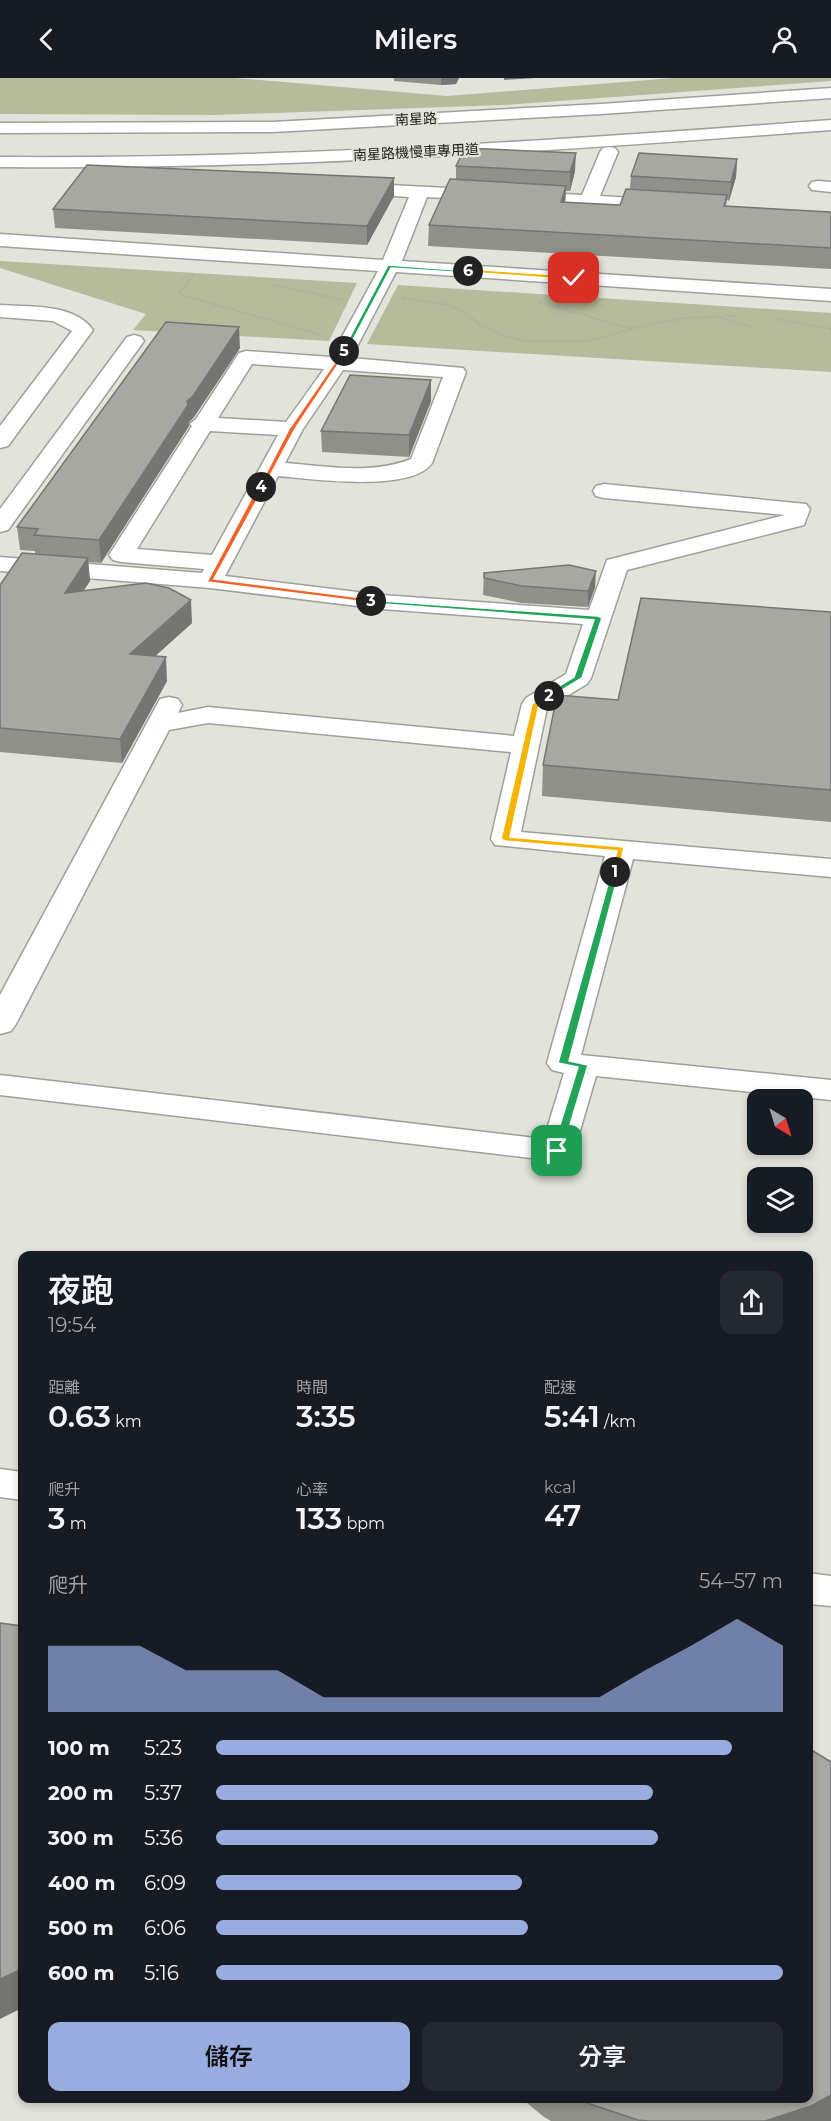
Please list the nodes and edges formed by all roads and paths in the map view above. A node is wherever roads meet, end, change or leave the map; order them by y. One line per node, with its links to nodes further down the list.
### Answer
1 (831, 87): 4 (street)
2 (831, 93): 6 (street, 南星路)
3 (831, 118): 8 (street, 南星路)
4 (0, 121)
5 (831, 125): 9 (street, 南星路機慢車專用道)
6 (0, 128)
7 (609, 152): 14 (street)
8 (0, 154)
9 (0, 162)
10 (64, 179): 11 (street)
11 (220, 179)
12 (338, 187): 13 (street)
13 (420, 192): 14 (street); 17 (street)
14 (589, 201): 15 (street)
15 (681, 206)
16 (0, 240): 17 (street)
17 (390, 266): 22 (street); 33 (street)
18 (198, 271): 19 (path)
19 (192, 278): 20 (path); 31 (path)
20 (203, 278)
21 (268, 284): 24 (path)
22 (831, 295)
23 (398, 298): 29 (path)
24 (347, 300)
25 (533, 301): 29 (path)
26 (0, 311): 36 (street)
27 (737, 316): 29 (path)
28 (772, 319): 30 (path)
29 (633, 329)
30 (831, 329)
31 (327, 337)
32 (134, 341): 39 (street)
33 (338, 363): 34 (street); 35 (street); 37 (street)
34 (201, 424): 35 (street); 41 (street)
35 (292, 429): 37 (street)
36 (0, 441)
37 (270, 469): 41 (street)
38 (604, 491): 42 (street)
39 (0, 525)
40 (0, 564): 41 (street)
41 (215, 572): 42 (street)
42 (598, 618): 43 (street)
43 (526, 745): 44 (street); 46 (street)
44 (621, 849): 45 (street); 47 (street)
45 (831, 868)
46 (0, 1024)
47 (583, 1065): 48 (street); 49 (street)
48 (0, 1085)
49 (831, 1090)
50 (0, 1483): 51 (street)
51 (18, 1485)
52 (813, 1589): 53 (street)
53 (831, 1591)

